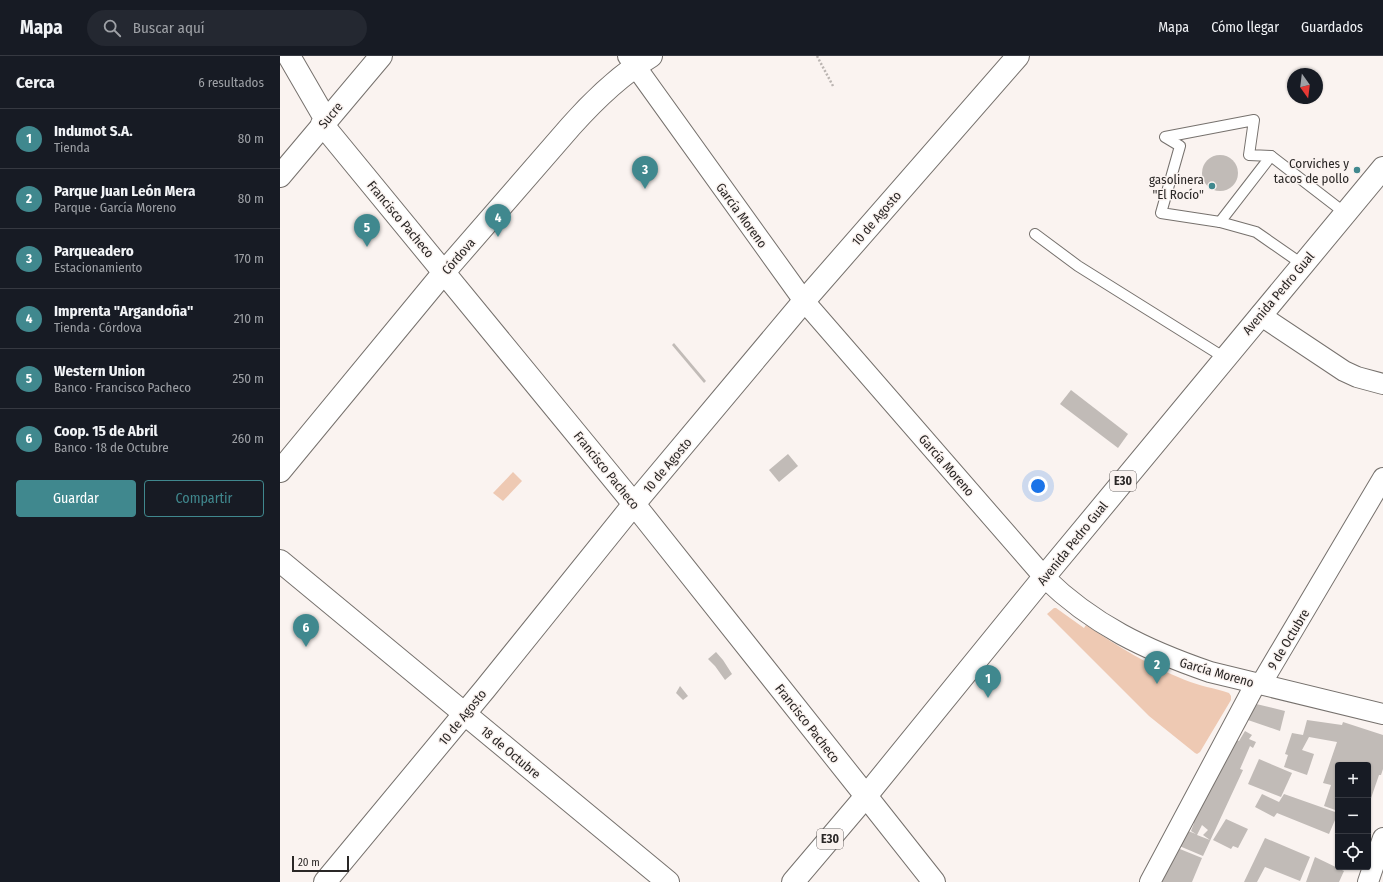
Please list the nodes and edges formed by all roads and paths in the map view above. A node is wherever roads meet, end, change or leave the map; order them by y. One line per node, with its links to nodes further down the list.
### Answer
1 (289, 56): 7 (main road, Francisco Pacheco)
2 (381, 56): 7 (main road, Sucre)
3 (817, 56): 6 (path)
4 (1018, 56): 16 (main road, 10 de Agosto)
5 (638, 59): 15 (main road, Córdova); 16 (street, García Moreno)
6 (833, 86)
7 (324, 122): 10 (main road, Sucre); 15 (main road, Francisco Pacheco)
8 (1271, 156): 11 (lane); 12 (lane); 12 (lane)
9 (1383, 168): 11 (main road, Avenida Pedro Gual / E30)
10 (280, 176)
11 (1345, 213): 14 (main road, Avenida Pedro Gual / E30)
12 (1220, 222): 14 (lane)
13 (1036, 234): 18 (lane)
14 (1302, 264): 17 (main road, Avenida Pedro Gual / E30)
15 (445, 271): 20 (main road, Córdova); 22 (main road, Francisco Pacheco)
16 (804, 301): 22 (main road, 10 de Agosto); 24 (street, García Moreno)
17 (1260, 315): 18 (main road, Avenida Pedro Gual / E30); 19 (street)
18 (1225, 358): 24 (main road, Avenida Pedro Gual / E30)
19 (1383, 384)
20 (280, 471)
21 (1383, 478): 25 (street, 9 de Octubre)
22 (634, 504): 26 (main road, 10 de Agosto); 28 (main road, Francisco Pacheco)
23 (280, 561): 26 (main road, 18 de Octubre)
24 (1044, 577): 25 (street, García Moreno); 28 (main road, Avenida Pedro Gual / E30)
25 (1258, 683): 27 (street, García Moreno); 34 (street, 9 de Octubre)
26 (465, 713): 30 (main road, 10 de Agosto); 31 (main road, 18 de Octubre)
27 (1383, 714)
28 (866, 796): 32 (main road, Avenida Pedro Gual / E30); 33 (main road, Francisco Pacheco)
29 (1383, 838): 35 (street)
30 (325, 882)
31 (668, 882)
32 (793, 882)
33 (934, 882)
34 (1150, 882)
35 (1368, 882)

